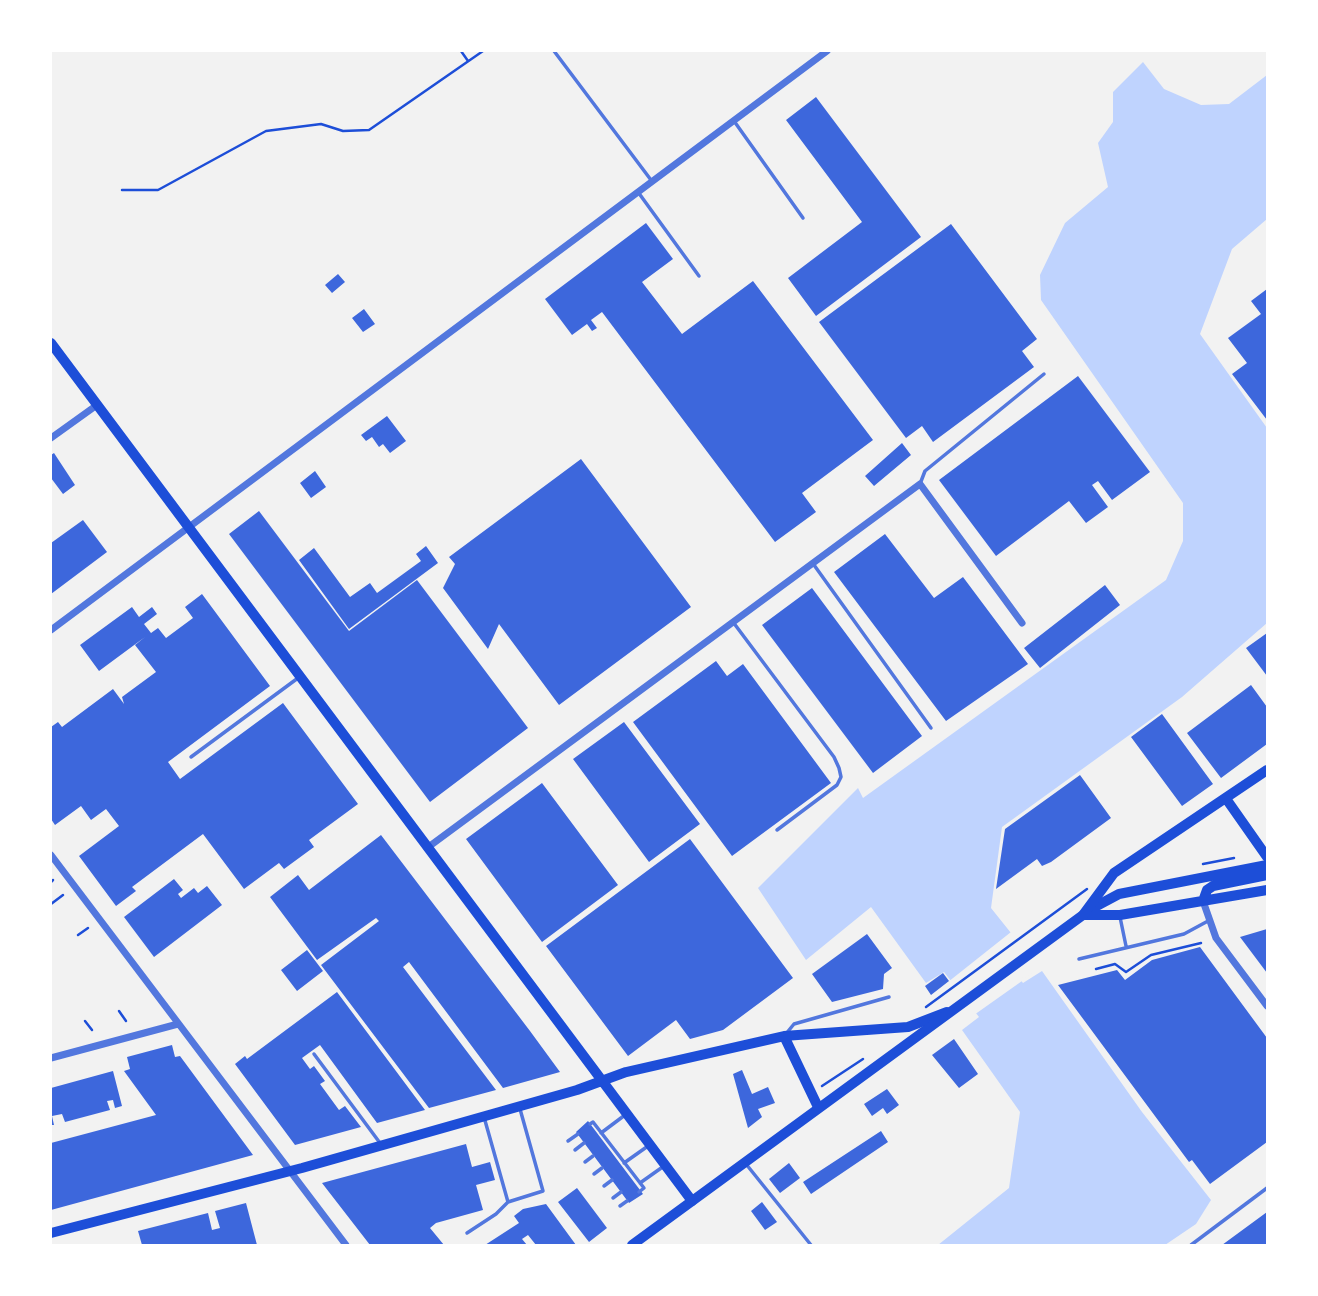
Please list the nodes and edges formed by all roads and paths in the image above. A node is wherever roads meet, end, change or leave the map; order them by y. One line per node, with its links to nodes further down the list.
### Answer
1 (461, 51): 5 (path)
2 (483, 51): 5 (path)
3 (554, 51): 7 (lane)
4 (828, 51): 6 (street)
5 (468, 61): 8 (path)
6 (734, 121): 7 (street); 10 (lane)
7 (652, 182): 9 (street)
8 (122, 190)
9 (638, 192): 11 (lane); 17 (street)
10 (803, 218)
11 (699, 276)
12 (51, 343): 14 (main road)
13 (1044, 374): 16 (lane)
14 (97, 405): 15 (street); 17 (main road)
15 (51, 438)
16 (920, 484): 18 (street); 20 (street)
17 (188, 527): 21 (street); 22 (main road)
18 (813, 563): 19 (street); 23 (lane)
19 (733, 622): 27 (lane); 28 (street)
20 (1022, 623)
21 (51, 630)
22 (299, 677): 24 (lane); 28 (main road)
23 (931, 728)
24 (191, 757)
25 (1267, 770): 26 (main road)
26 (1227, 800): 30 (main road); 33 (main road)
27 (777, 830)
28 (427, 848): 59 (main road)
29 (51, 855): 54 (street)
30 (1267, 857)
31 (1267, 865): 38 (main road)
32 (1267, 875): 36 (main road)
33 (1106, 884): 38 (main road); 48 (path)
34 (1267, 890): 36 (main road)
35 (63, 895): 37 (path)
36 (1203, 901): 39 (main road); 40 (street)
37 (51, 904)
38 (1083, 915): 39 (main road); 51 (main road)
39 (1120, 915): 44 (lane)
40 (1208, 921): 44 (lane); 49 (street)
41 (88, 928): 42 (path)
42 (78, 935)
43 (1201, 943): 46 (path)
44 (1126, 946): 45 (lane)
45 (1079, 959)
46 (1096, 969)
47 (889, 997): 56 (lane)
48 (937, 999)
49 (1267, 1006)
50 (119, 1011): 53 (path)
51 (947, 1012): 56 (main road); 61 (main road)
52 (85, 1021): 55 (path)
53 (126, 1021)
54 (178, 1024): 58 (street); 78 (street)
55 (92, 1030)
56 (784, 1036): 59 (main road); 61 (main road)
57 (314, 1054): 69 (lane)
58 (51, 1058)
59 (601, 1081): 60 (main road); 62 (main road)
60 (519, 1105): 63 (main road); 89 (lane)
61 (818, 1107): 74 (main road)
62 (626, 1114): 65 (lane); 70 (main road)
63 (484, 1115): 69 (main road); 89 (lane)
64 (590, 1124): 65 (lane)
65 (599, 1133): 75 (lane)
66 (578, 1134): 67 (lane)
67 (568, 1142)
68 (584, 1143): 71 (lane)
69 (381, 1145): 78 (main road)
70 (649, 1145): 75 (lane); 76 (main road)
71 (575, 1150)
72 (593, 1156): 73 (lane)
73 (585, 1162)
74 (745, 1162): 88 (main road); 95 (lane)
75 (624, 1163): 81 (lane)
76 (664, 1165): 81 (lane); 88 (main road)
77 (602, 1168): 79 (lane)
78 (289, 1170): 91 (main road); 93 (street)
79 (594, 1174)
80 (612, 1181): 82 (lane)
81 (637, 1182): 85 (lane)
82 (604, 1186)
83 (1267, 1188): 96 (lane)
84 (621, 1192): 86 (lane)
85 (639, 1192)
86 (613, 1198)
87 (627, 1200): 90 (lane)
88 (692, 1201): 94 (main road)
89 (508, 1202): 92 (lane)
90 (620, 1206)
91 (51, 1233)
92 (467, 1233)
93 (346, 1245)
94 (632, 1245)
95 (811, 1245)
96 (1191, 1245)

